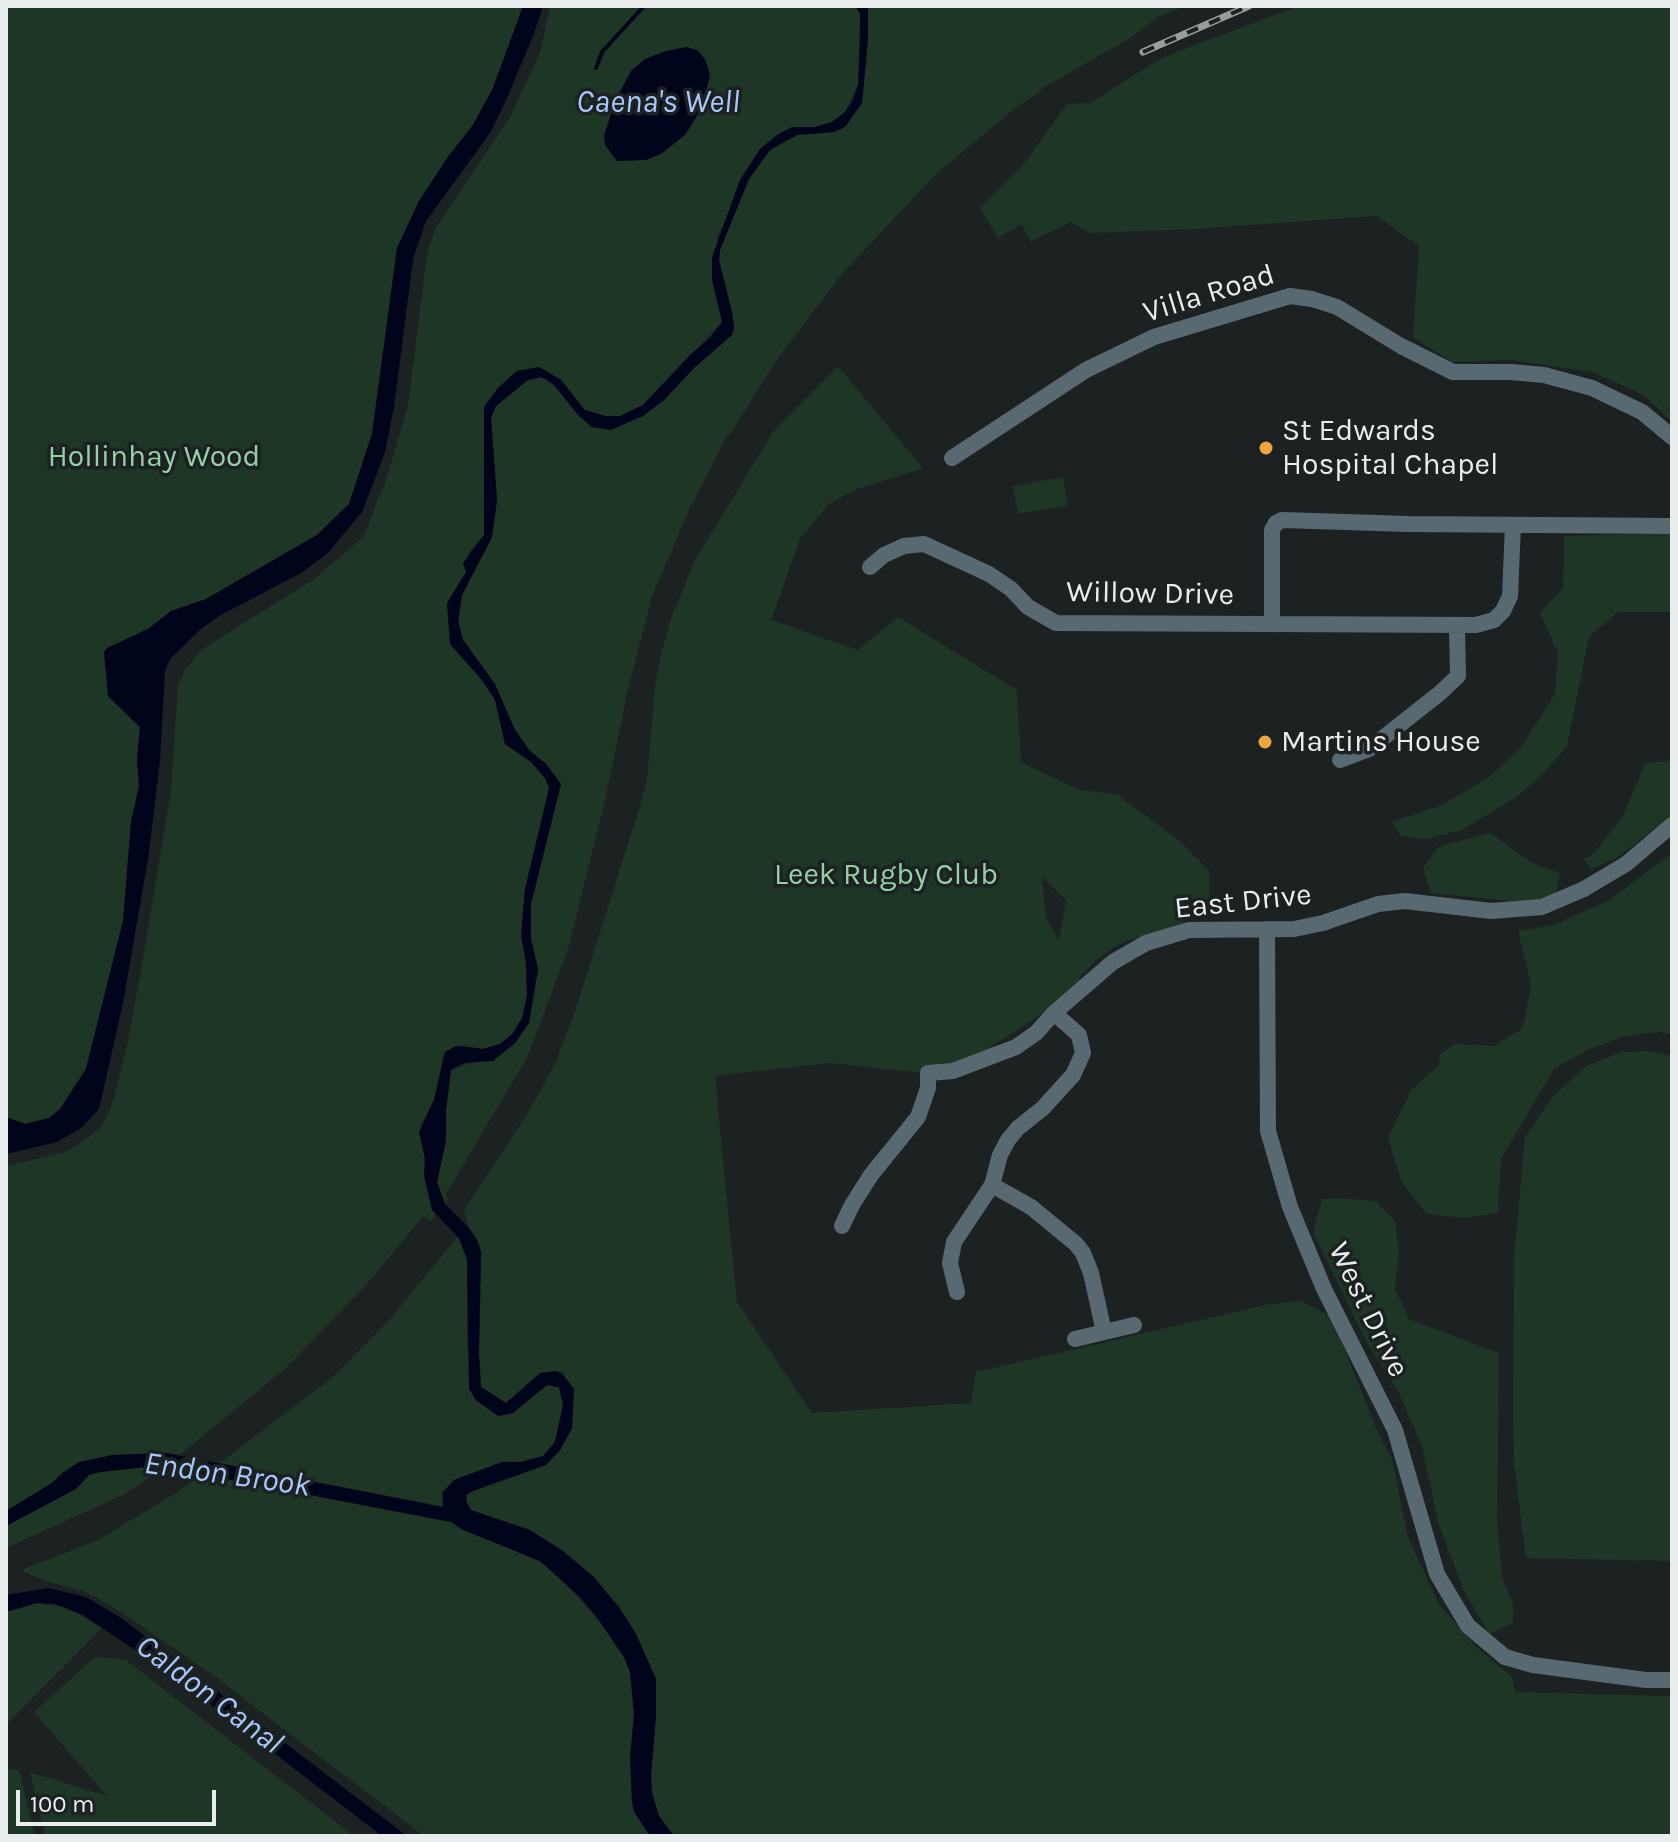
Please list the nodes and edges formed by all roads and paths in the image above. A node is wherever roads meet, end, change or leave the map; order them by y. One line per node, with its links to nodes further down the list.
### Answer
1 (1672, 437): 2 (street, Villa Road)
2 (952, 458)
3 (1513, 525): 4 (street); 6 (street); 7 (street, Willow Drive)
4 (1672, 526)
5 (870, 567): 6 (street, Willow Drive)
6 (1272, 624): 7 (street, Willow Drive)
7 (1457, 626): 8 (street)
8 (1340, 760)
9 (1672, 825): 10 (street, East Drive)
10 (1267, 929): 11 (street, East Drive); 18 (street, West Drive)
11 (1054, 1013): 12 (street); 13 (street, East Drive)
12 (992, 1185): 14 (street); 16 (street)
13 (842, 1226)
14 (957, 1292)
15 (1134, 1325): 16 (street)
16 (1104, 1332): 17 (street)
17 (1075, 1339)
18 (1672, 1680)

